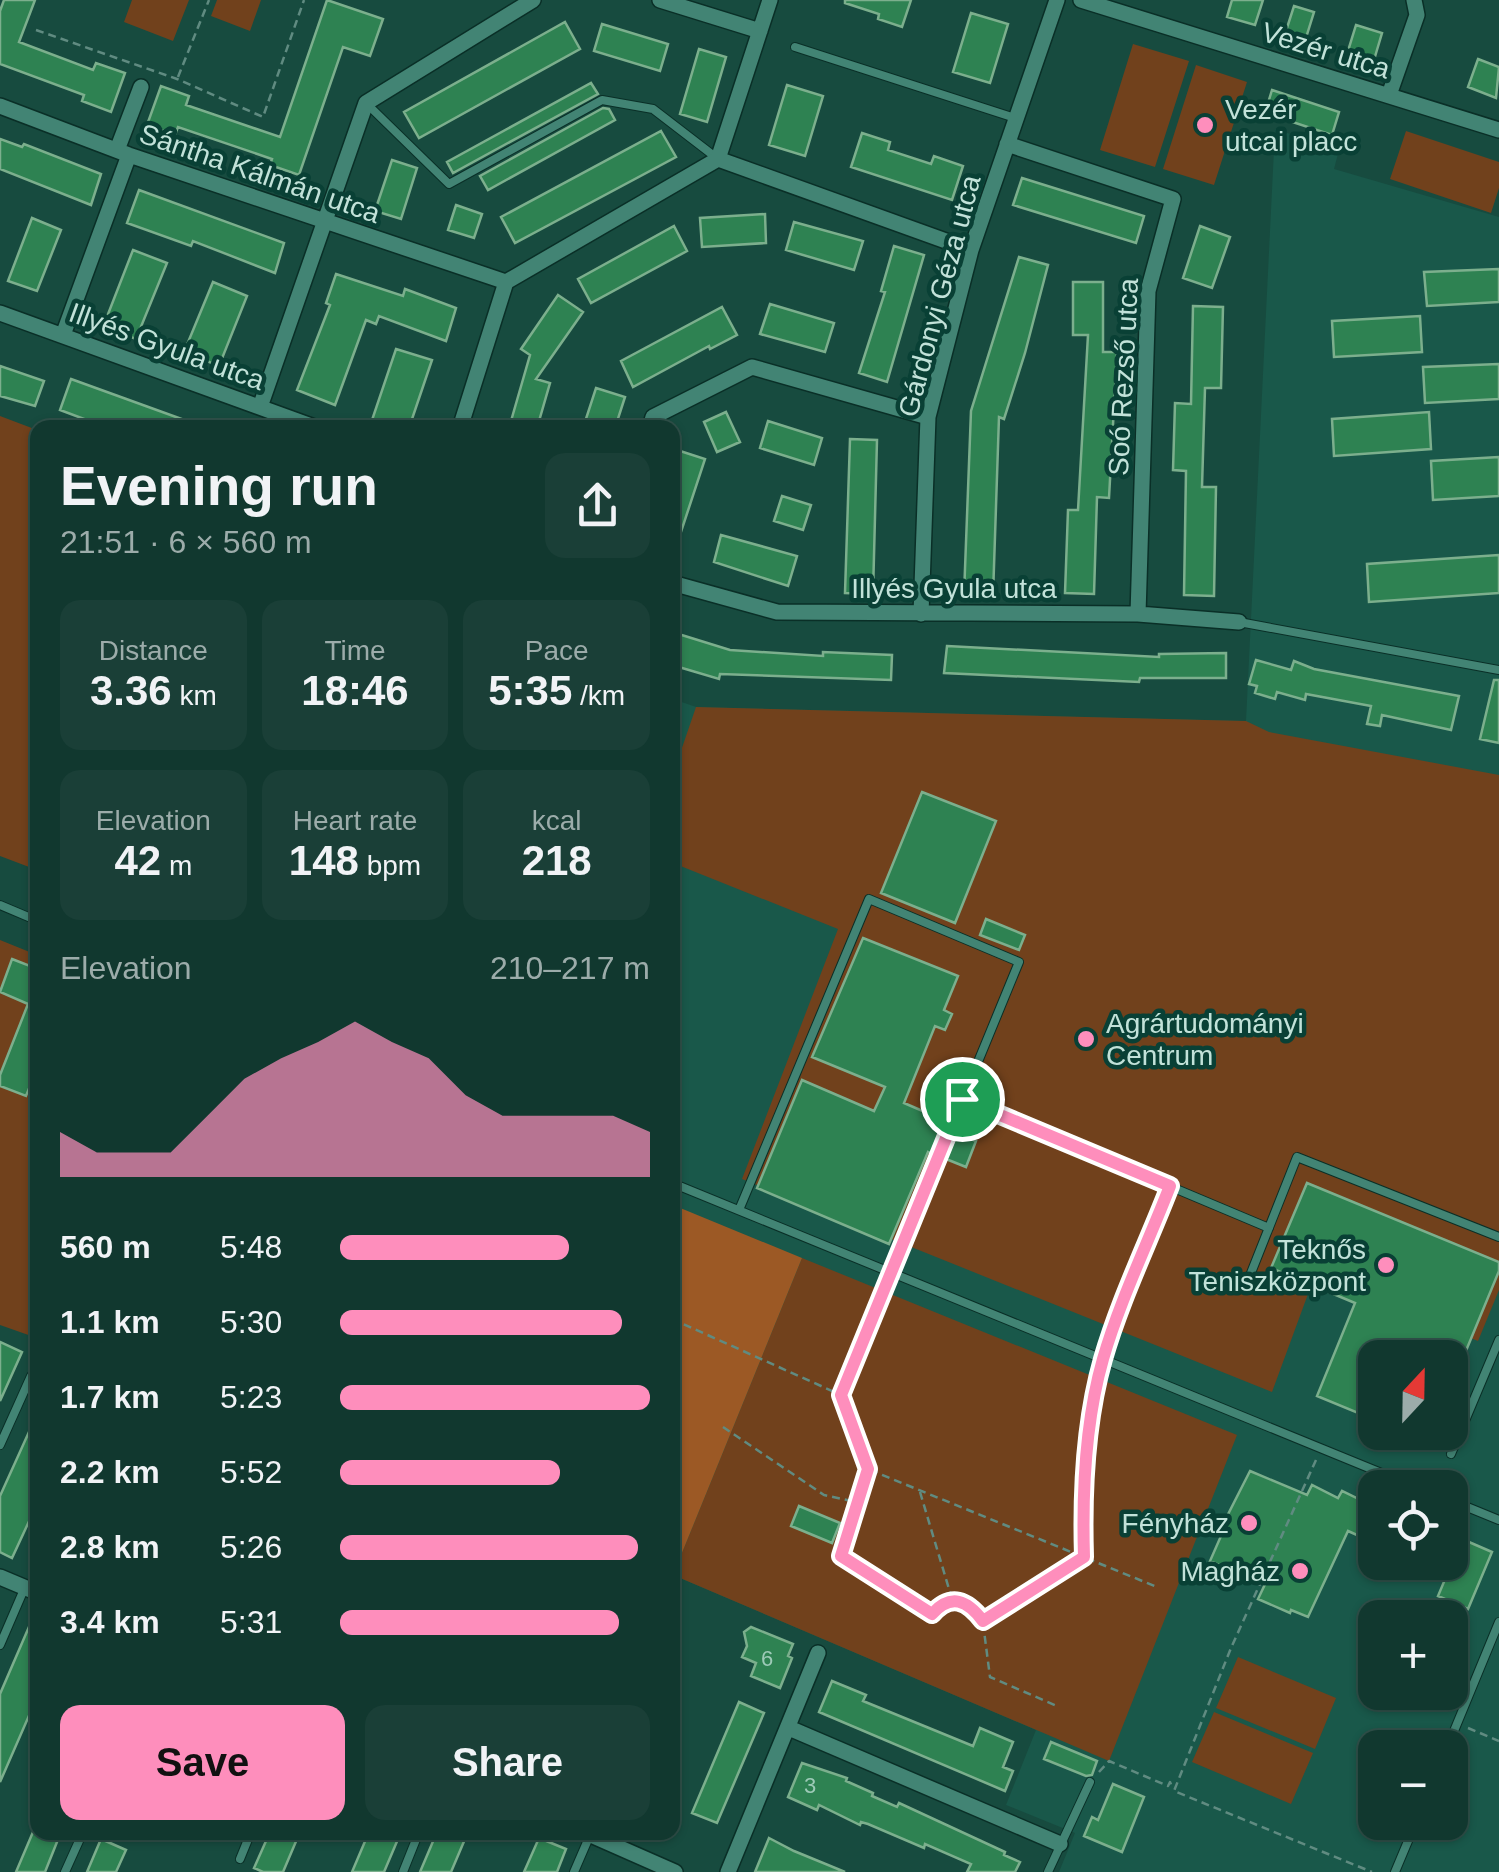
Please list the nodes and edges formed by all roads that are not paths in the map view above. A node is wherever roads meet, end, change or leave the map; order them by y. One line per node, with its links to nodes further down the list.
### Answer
1 (533, 0): 12 (street)
2 (660, 0): 8 (street)
3 (770, 0): 8 (street)
4 (1057, 0): 14 (street, Gárdonyi Géza utca)
5 (1082, 0): 7 (street, Vezér utca)
6 (1414, 0): 11 (street)
7 (1127, 7): 11 (street, Vezér utca)
8 (760, 31): 18 (street)
9 (795, 47): 14 (lane)
10 (141, 86): 17 (street)
11 (1389, 95): 15 (street, Vezér utca)
12 (366, 103): 18 (lane); 19 (street)
13 (0, 106): 17 (street, Sántha Kálmán utca)
14 (1015, 118): 16 (street, Gárdonyi Géza utca)
15 (1499, 130)
16 (1007, 144): 20 (street, Gárdonyi Géza utca); 31 (street, Soó Rezső utca)
17 (123, 152): 19 (street, Sántha Kálmán utca); 23 (street)
18 (718, 159): 20 (street); 21 (street)
19 (324, 222): 21 (street, Sántha Kálmán utca); 24 (street)
20 (972, 250): 25 (street, Gárdonyi Géza utca)
21 (506, 282): 27 (street)
22 (0, 313): 23 (street, Illyés Gyula utca)
23 (64, 335): 24 (street, Illyés Gyula utca)
24 (260, 407): 26 (street, Illyés Gyula utca)
25 (928, 417): 28 (street); 30 (street, Gárdonyi Géza utca)
26 (295, 420)
27 (463, 420)
28 (652, 420)
29 (680, 586): 30 (street, Illyés Gyula utca)
30 (921, 614): 31 (street, Illyés Gyula utca)
31 (1138, 614): 32 (street, Illyés Gyula utca)
32 (1239, 622): 33 (lane)
33 (1499, 670)
34 (0, 905): 35 (lane)
35 (30, 918)
36 (962, 1099): 38 (lane); 39 (lane); 41 (lane)
37 (680, 1186): 38 (lane)
38 (738, 1210): 41 (lane)
39 (1269, 1228): 40 (lane); 42 (lane)
40 (1499, 1237)
41 (892, 1271): 47 (lane)
42 (1249, 1278)
43 (1499, 1340): 46 (lane)
44 (30, 1378): 45 (lane)
45 (0, 1445)
46 (1451, 1454)
47 (1372, 1470)
48 (1468, 1510): 49 (lane)
49 (1499, 1520)
50 (0, 1576): 51 (street)
51 (30, 1590)
52 (30, 1592): 54 (lane)
53 (1499, 1622): 57 (lane)
54 (0, 1645)
55 (818, 1654): 56 (street)
56 (789, 1728): 65 (street); 71 (street)
57 (1454, 1730)
58 (1090, 1782): 65 (lane)
59 (79, 1840): 67 (lane)
60 (249, 1840): 66 (lane)
61 (416, 1840): 68 (lane)
62 (585, 1840): 69 (lane)
63 (601, 1840): 70 (street)
64 (1408, 1840): 73 (lane)
65 (1060, 1844): 72 (lane)
66 (240, 1860)
67 (65, 1872)
68 (403, 1872)
69 (574, 1872)
70 (675, 1872)
71 (728, 1872)
72 (1048, 1872)
73 (1395, 1872)

